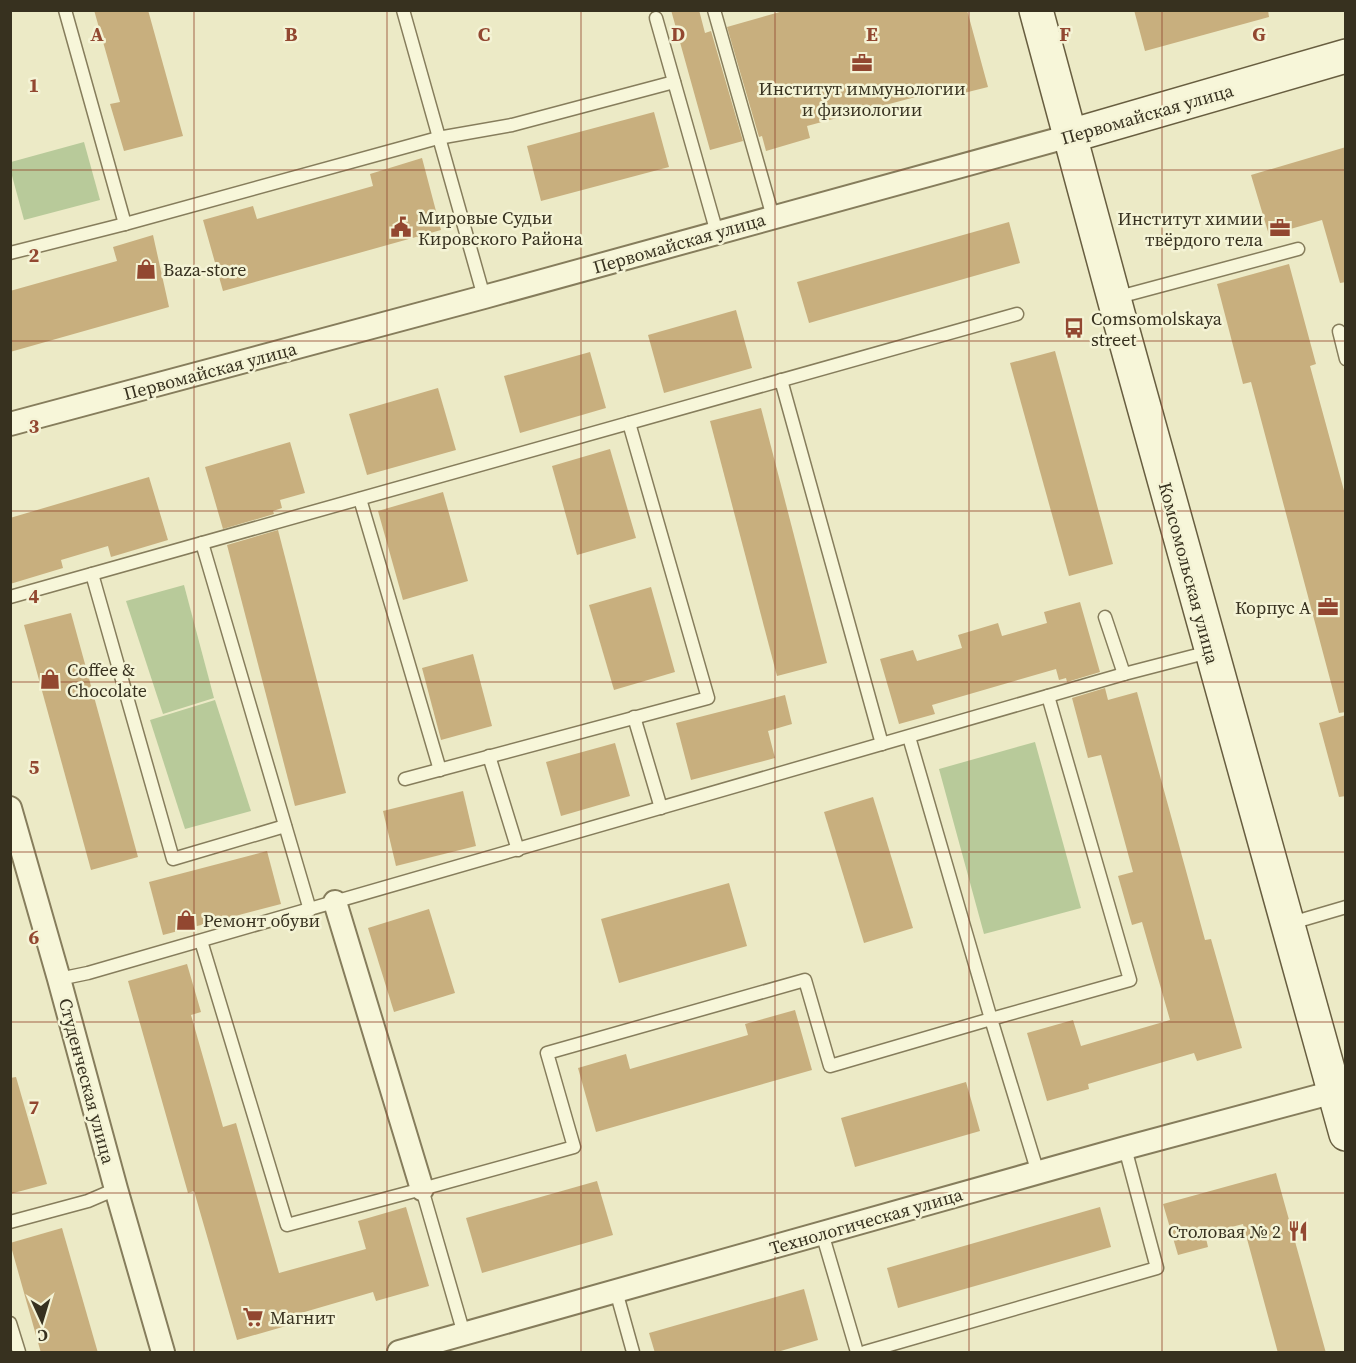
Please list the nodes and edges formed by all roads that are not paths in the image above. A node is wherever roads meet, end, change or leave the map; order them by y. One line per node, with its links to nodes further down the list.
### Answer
1 (65, 10): 11 (lane)
2 (403, 10): 9 (lane)
3 (714, 10): 10 (lane)
4 (1036, 10): 8 (main road, Комсомольская улица)
5 (656, 18): 7 (lane)
6 (1346, 56): 8 (main road, Первомайская улица)
7 (674, 82): 9 (lane); 12 (lane)
8 (1070, 136): 10 (street, Первомайская улица); 16 (main road, Комсомольская улица)
9 (438, 138): 11 (lane); 15 (lane)
10 (773, 217): 12 (street, Первомайская улица)
11 (125, 224): 13 (lane)
12 (717, 232): 15 (street, Первомайская улица)
13 (12, 249)
14 (1298, 249): 16 (lane)
15 (484, 297): 22 (street, Первомайская улица)
16 (1114, 299): 28 (main road, Комсомольская улица)
17 (1017, 314): 20 (lane)
18 (1339, 331): 19 (lane)
19 (1346, 359)
20 (780, 380): 21 (lane); 33 (lane)
21 (629, 423): 23 (lane); 31 (lane)
22 (10, 424)
23 (360, 499): 24 (lane); 35 (lane)
24 (202, 543): 25 (lane); 39 (lane)
25 (92, 574): 26 (lane); 39 (lane)
26 (10, 597)
27 (1105, 617): 29 (lane)
28 (1211, 651): 29 (lane); 44 (main road, Комсомольская улица)
29 (1124, 674): 30 (lane)
30 (1048, 696): 32 (lane); 47 (lane)
31 (634, 717): 34 (lane); 38 (lane)
32 (909, 737): 33 (lane); 47 (lane)
33 (882, 744): 38 (lane)
34 (489, 756): 35 (lane); 40 (lane)
35 (440, 770): 36 (lane)
36 (405, 779)
37 (10, 808): 46 (street, Студенческая улица)
38 (661, 808): 40 (lane)
39 (285, 826): 43 (lane)
40 (518, 849): 41 (lane)
41 (335, 902): 43 (lane); 53 (street)
42 (1346, 907): 44 (lane)
43 (310, 910): 45 (lane)
44 (1287, 924): 48 (main road, Комсомольская улица)
45 (201, 941): 46 (lane); 53 (lane)
46 (59, 979): 52 (street, Студенческая улица)
47 (992, 1019): 51 (lane); 53 (lane)
48 (1334, 1092): 49 (main road, Комсомольская улица); 50 (street, Технологическая улица)
49 (1346, 1134)
50 (1125, 1148): 51 (street, Технологическая улица); 64 (lane)
51 (1038, 1173): 55 (street, Технологическая улица)
52 (116, 1189): 54 (lane); 60 (street, Студенческая улица)
53 (422, 1189): 58 (lane)
54 (10, 1222)
55 (822, 1233): 56 (street, Технологическая улица); 63 (lane)
56 (616, 1291): 58 (street, Технологическая улица); 62 (lane)
57 (10, 1323): 59 (lane)
58 (464, 1334): 61 (street, Технологическая улица)
59 (19, 1353)
60 (163, 1353)
61 (399, 1353)
62 (633, 1353)
63 (857, 1353)
64 (865, 1353)

